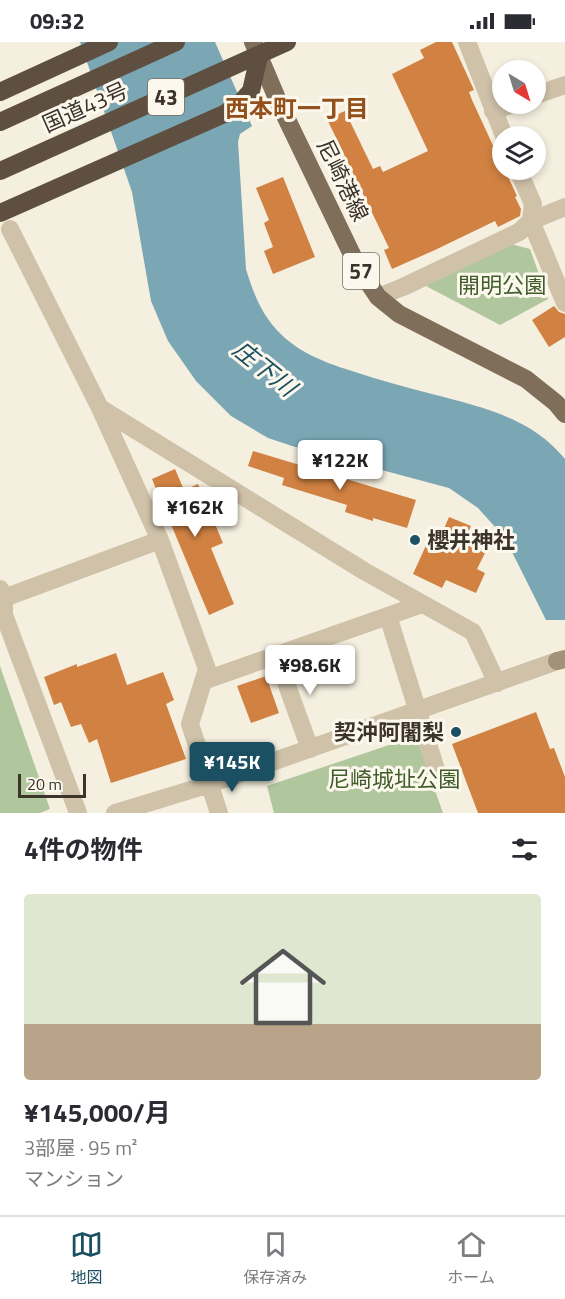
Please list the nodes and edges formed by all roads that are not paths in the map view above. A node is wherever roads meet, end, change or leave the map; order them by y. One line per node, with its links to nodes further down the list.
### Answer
1 (109, 42): 7 (highway)
2 (176, 42): 10 (highway, 国道43号 / 43)
3 (287, 42): 5 (highway, 国道43号 / 43)
4 (467, 42): 9 (street)
5 (256, 49): 11 (highway, 国道43号 / 43); 14 (highway); 17 (main road, 尼崎港線 / 57)
6 (565, 85): 8 (street)
7 (0, 92)
8 (546, 92)
9 (492, 108)
10 (0, 122)
11 (0, 171)
12 (522, 180): 15 (street)
13 (565, 207): 15 (street)
14 (0, 213)
15 (531, 221): 17 (street); 18 (street)
16 (10, 229): 20 (street)
17 (378, 297): 19 (main road, 尼崎港線 / 57)
18 (565, 303)
19 (562, 405)
20 (100, 408): 21 (street); 23 (street)
21 (160, 540): 22 (street); 27 (street)
22 (2, 594): 33 (street)
23 (422, 604): 24 (street); 28 (street)
24 (388, 616): 25 (street); 29 (street)
25 (276, 656): 27 (street); 30 (street)
26 (561, 660): 28 (street)
27 (203, 681): 32 (street)
28 (497, 683): 29 (street)
29 (417, 711): 30 (street); 31 (street)
30 (310, 749): 32 (street)
31 (440, 779)
32 (210, 784): 34 (street); 35 (street)
33 (78, 813)
34 (115, 813)
35 (219, 813)

